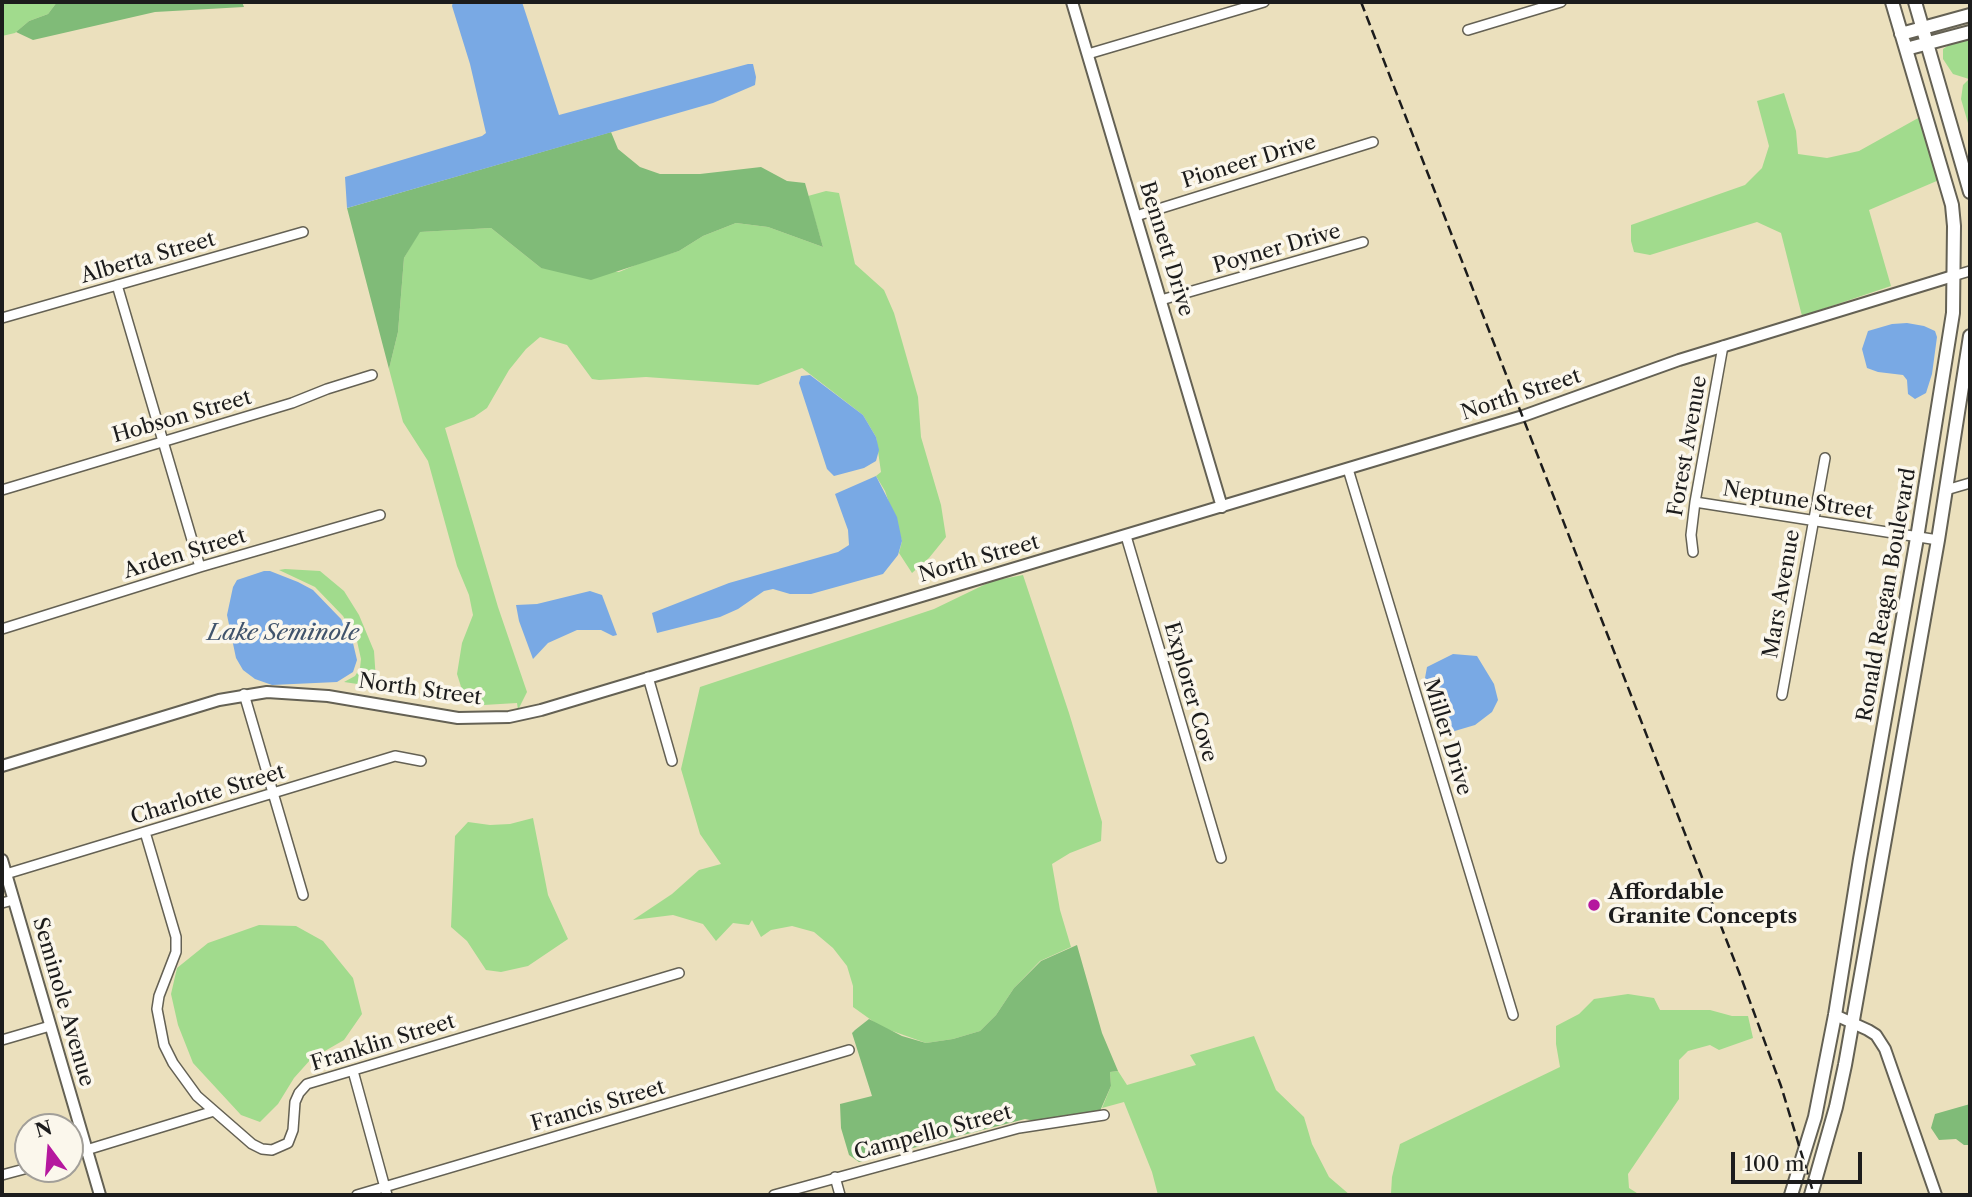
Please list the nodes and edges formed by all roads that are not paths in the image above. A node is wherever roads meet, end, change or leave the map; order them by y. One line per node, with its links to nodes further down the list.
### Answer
1 (1072, 2): 13 (street, Bennett Drive)
2 (1264, 2): 13 (street)
3 (1561, 2): 8 (street)
4 (1892, 2): 10 (main road, Ronald Reagan Boulevard)
5 (1915, 2): 7 (main road)
6 (1970, 15): 7 (main road)
7 (1922, 28): 10 (main road); 11 (main road)
8 (1468, 30)
9 (1970, 32): 11 (main road)
10 (1901, 34): 12 (main road, Ronald Reagan Boulevard)
11 (1927, 44): 12 (main road); 15 (main road)
12 (1906, 49): 20 (main road, Ronald Reagan Boulevard)
13 (1088, 54): 16 (street, Bennett Drive)
14 (1373, 142): 16 (street, Pioneer Drive)
15 (1970, 192)
16 (1136, 216): 22 (street, Bennett Drive)
17 (303, 232): 21 (street, Alberta Street)
18 (1363, 242): 22 (street, Poyner Drive)
19 (1970, 271): 20 (street)
20 (1953, 276): 25 (street, North Street); 38 (main road, Ronald Reagan Boulevard)
21 (117, 285): 23 (street, Alberta Street); 27 (street)
22 (1161, 300): 34 (street, Bennett Drive)
23 (2, 318)
24 (1970, 336): 32 (main road, Ronald Reagan Boulevard)
25 (1723, 346): 29 (street, North Street); 33 (street, Forest Avenue)
26 (372, 375): 27 (street, Hobson Street)
27 (163, 440): 31 (street, Hobson Street); 41 (street)
28 (1825, 458): 36 (street, Mars Avenue)
29 (1348, 469): 34 (street, North Street); 58 (street, Miller Drive)
30 (1970, 483): 32 (street)
31 (2, 490)
32 (1946, 490): 39 (main road, Ronald Reagan Boulevard)
33 (1695, 502): 36 (street, Neptune Street); 40 (street, Forest Avenue)
34 (1222, 507): 37 (street, North Street)
35 (380, 515): 41 (street, Arden Street)
36 (1814, 521): 38 (street, Neptune Street); 45 (street, Mars Avenue)
37 (1126, 536): 43 (street, North Street); 51 (street, Explorer Cove)
38 (1917, 538): 39 (street, Neptune Street); 59 (main road, Ronald Reagan Boulevard)
39 (1938, 540): 60 (main road, Ronald Reagan Boulevard)
40 (1693, 552)
41 (200, 566): 42 (street, Arden Street)
42 (2, 629)
43 (648, 677): 44 (street, North Street); 47 (street)
44 (244, 694): 48 (street, North Street); 49 (street)
45 (1782, 695)
46 (421, 761): 49 (street, Charlotte Street)
47 (672, 761)
48 (2, 766)
49 (274, 794): 50 (street, Charlotte Street); 54 (street)
50 (145, 832): 53 (street, Charlotte Street); 65 (street)
51 (1221, 858)
52 (2, 860): 53 (street, Seminole Avenue)
53 (6, 874): 55 (street, Seminole Avenue)
54 (303, 895)
55 (13, 900): 56 (street); 61 (street, Seminole Avenue)
56 (2, 903)
57 (679, 973): 64 (street, Franklin Street)
58 (1513, 1015)
59 (1835, 1016): 60 (street); 75 (main road, Ronald Reagan Boulevard)
60 (1852, 1022): 76 (main road, Ronald Reagan Boulevard); 77 (street)
61 (50, 1026): 62 (street); 67 (street, Seminole Avenue)
62 (2, 1040)
63 (849, 1050): 70 (street, Francis Street)
64 (353, 1071): 65 (street, Franklin Street); 70 (street)
65 (214, 1111): 67 (street)
66 (1104, 1115): 69 (street, Campello Street)
67 (87, 1150): 68 (street); 71 (street, Seminole Avenue)
68 (84, 1151)
69 (835, 1177): 73 (street, Campello Street); 74 (street)
70 (386, 1191): 72 (street, Francis Street)
71 (100, 1195)
72 (357, 1195)
73 (774, 1195)
74 (840, 1195)
75 (1791, 1195)
76 (1811, 1195)
77 (1936, 1195)

